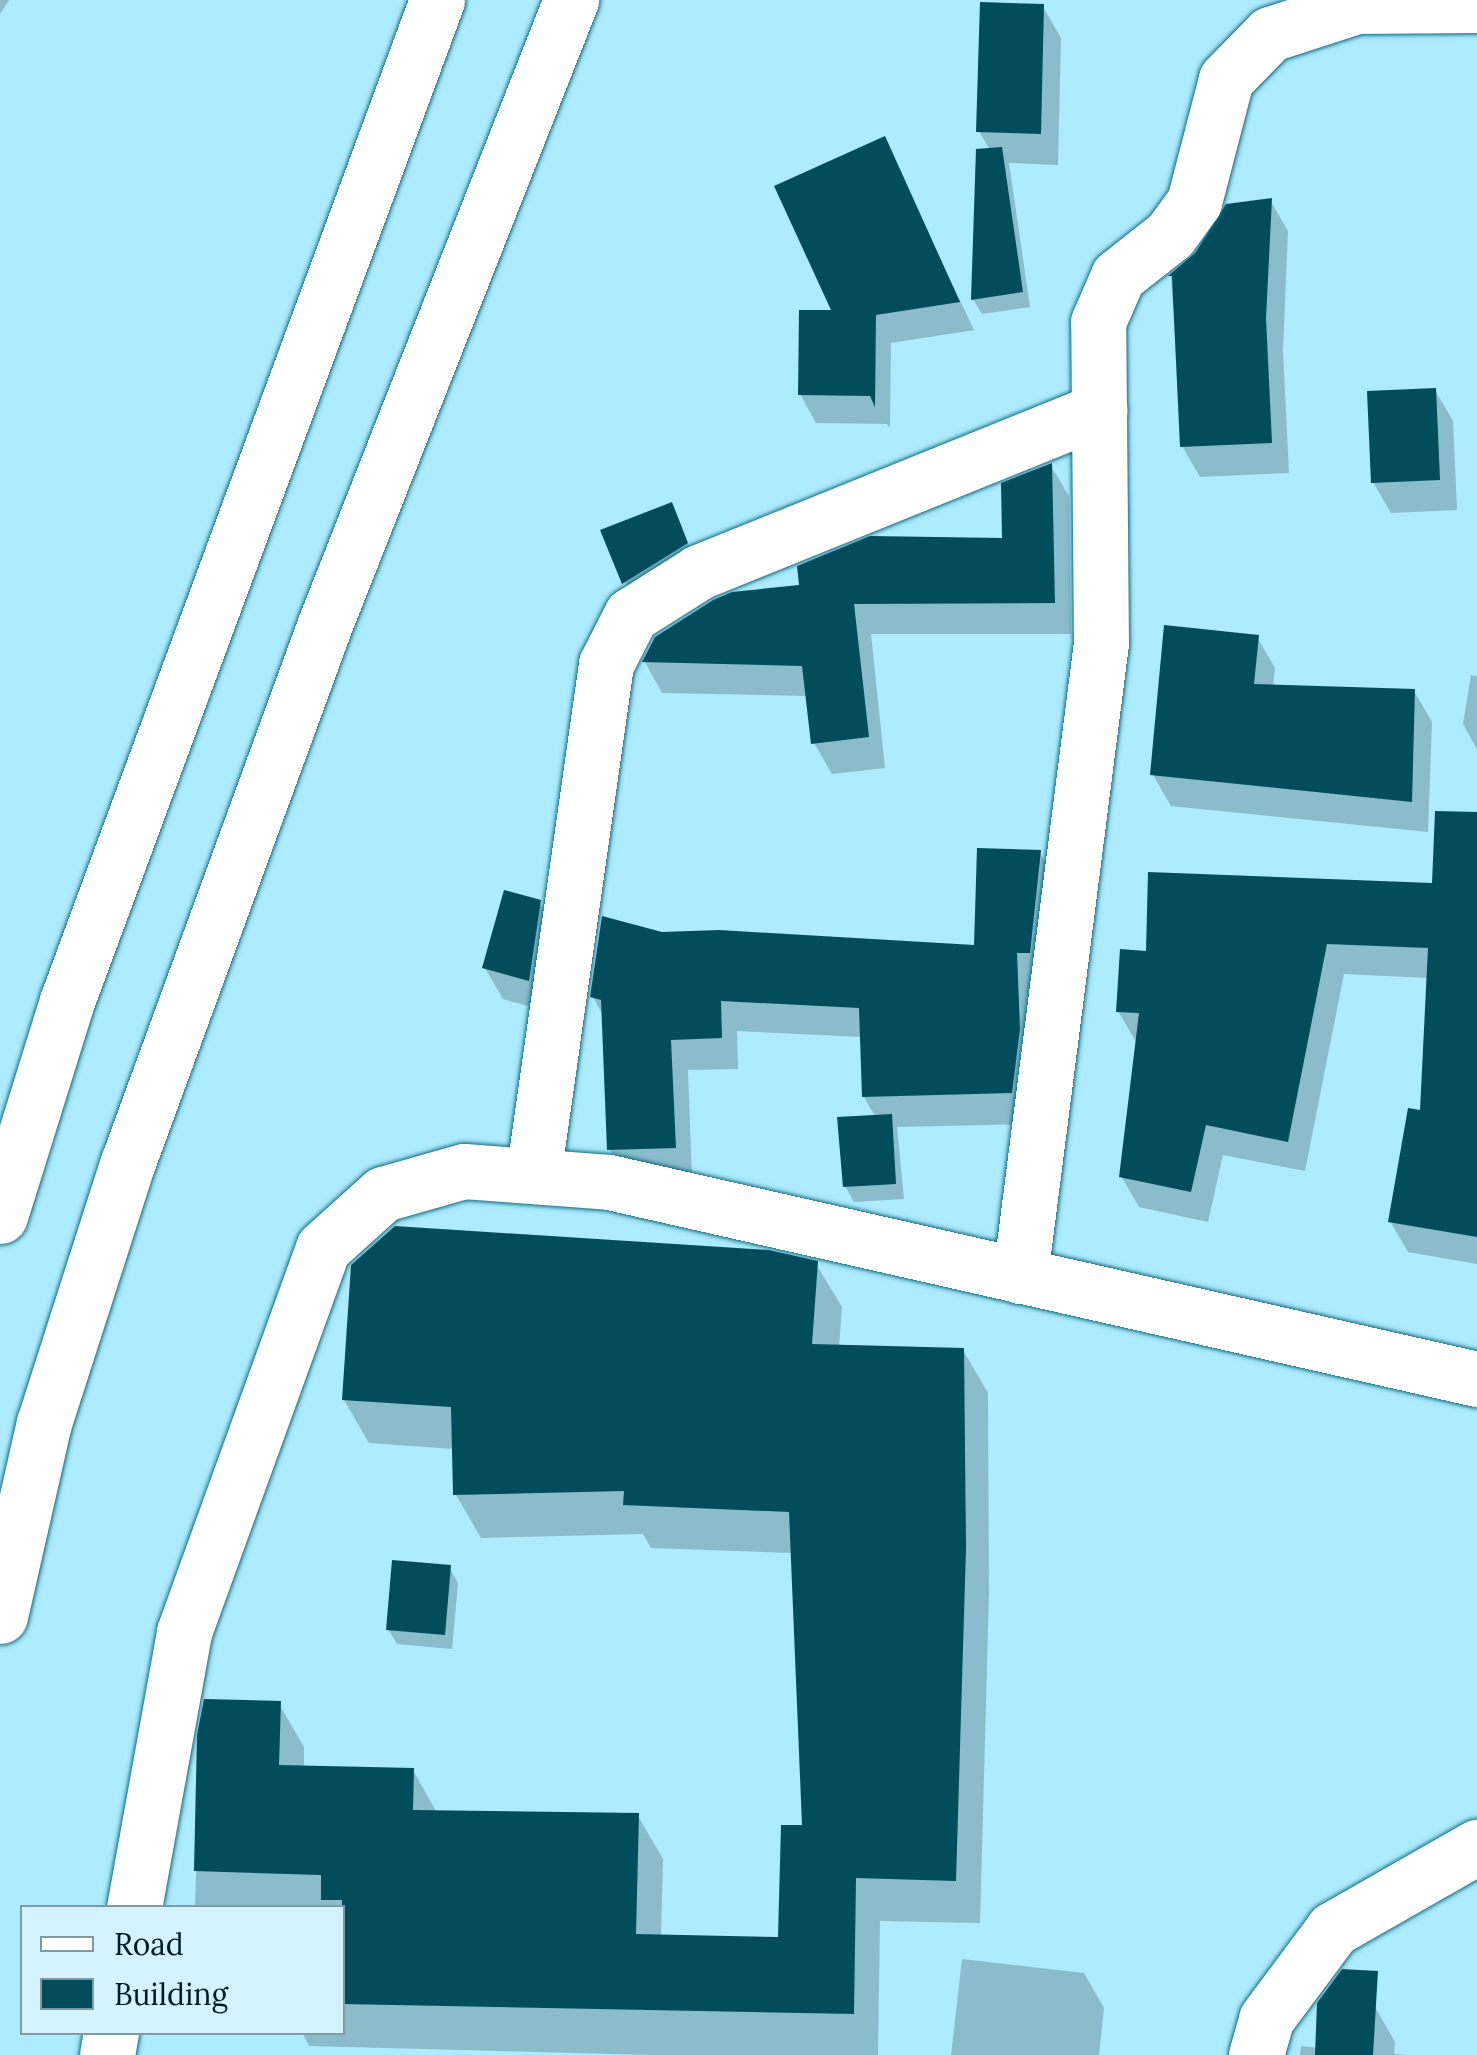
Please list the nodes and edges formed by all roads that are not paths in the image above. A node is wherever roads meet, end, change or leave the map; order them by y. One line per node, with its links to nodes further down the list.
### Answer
1 (436, 0): 6 (street)
2 (572, 0): 9 (street)
3 (1477, 5): 4 (street)
4 (1099, 410): 5 (street); 7 (street)
5 (533, 1176): 7 (street); 11 (street)
6 (0, 1216)
7 (1020, 1276): 8 (street)
8 (1477, 1379)
9 (0, 1616)
10 (1477, 1847): 12 (street)
11 (135, 1905)
12 (1256, 2055)

